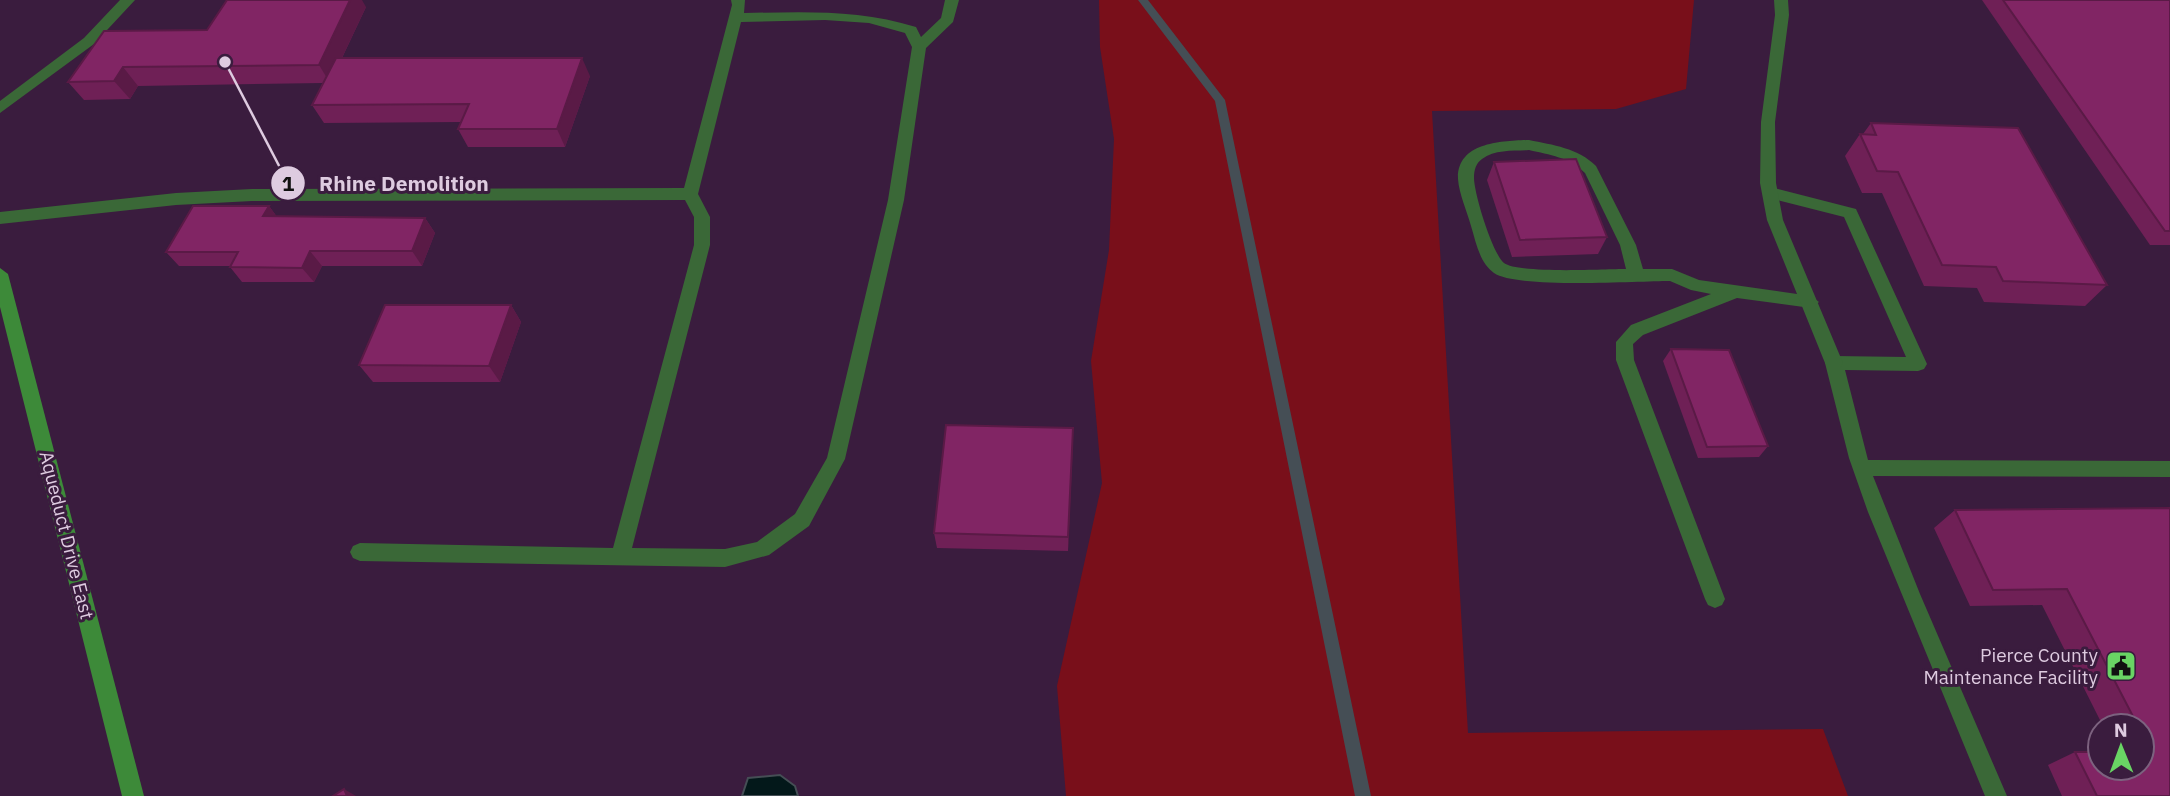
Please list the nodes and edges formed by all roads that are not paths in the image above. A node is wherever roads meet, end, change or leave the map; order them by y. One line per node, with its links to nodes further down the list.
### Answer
1 (128, 0): 7 (street)
2 (738, 0): 5 (street)
3 (953, 0): 6 (street)
4 (1781, 0): 8 (street)
5 (736, 18): 6 (street); 9 (street)
6 (919, 47): 19 (street)
7 (0, 108)
8 (1770, 193): 14 (street); 15 (street)
9 (690, 194): 10 (street); 19 (street)
10 (0, 218)
11 (0, 274): 21 (street, Aqueduct Drive East)
12 (1636, 274): 12 (street); 13 (street)
13 (1735, 292): 14 (street); 20 (street)
14 (1811, 302): 15 (street)
15 (1834, 363): 16 (street)
16 (1861, 468): 17 (street); 22 (street)
17 (2170, 469)
18 (360, 552): 19 (street)
19 (620, 557)
20 (1715, 598)
21 (132, 796)
22 (1996, 796)

